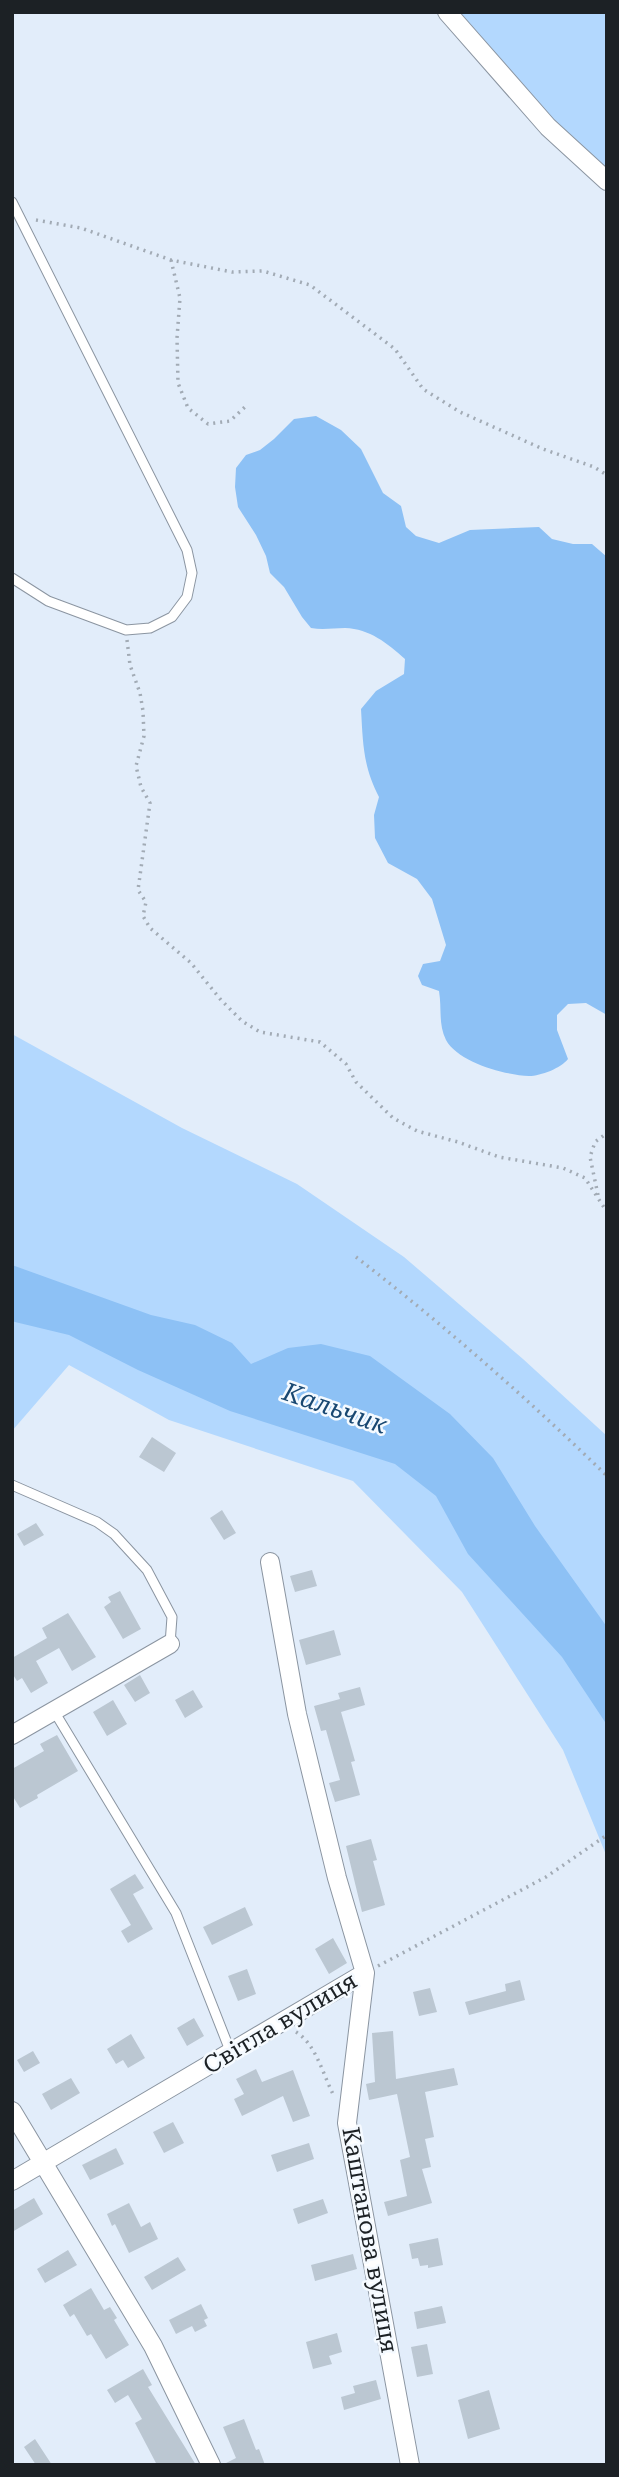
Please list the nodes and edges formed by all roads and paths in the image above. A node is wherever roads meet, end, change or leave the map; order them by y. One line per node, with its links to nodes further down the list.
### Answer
1 (447, 12): 2 (street)
2 (607, 181)
3 (12, 202): 4 (lane)
4 (20, 217): 5 (path); 9 (lane)
5 (172, 260): 6 (path); 7 (path)
6 (247, 405)
7 (607, 475)
8 (12, 578): 9 (lane)
9 (126, 630): 11 (path)
10 (607, 1133): 11 (path)
11 (600, 1200): 12 (path); 13 (path)
12 (607, 1203)
13 (607, 1212)
14 (356, 1257): 15 (path)
15 (607, 1476)
16 (12, 1485): 18 (lane)
17 (270, 1562): 22 (street, Світла вулиця)
18 (170, 1644): 19 (street)
19 (54, 1711): 20 (street); 24 (lane)
20 (12, 1735)
21 (607, 1835): 22 (path)
22 (365, 1973): 23 (street, Світла вулиця); 26 (street, Каштанова вулиця)
23 (280, 2024): 24 (street, Світла вулиця); 26 (path)
24 (231, 2053): 27 (street, Світла вулиця)
25 (12, 2111): 27 (street)
26 (347, 2123): 30 (street, Каштанова вулиця)
27 (43, 2164): 28 (street, Світла вулиця); 29 (street)
28 (12, 2182)
29 (211, 2465)
30 (410, 2465)

